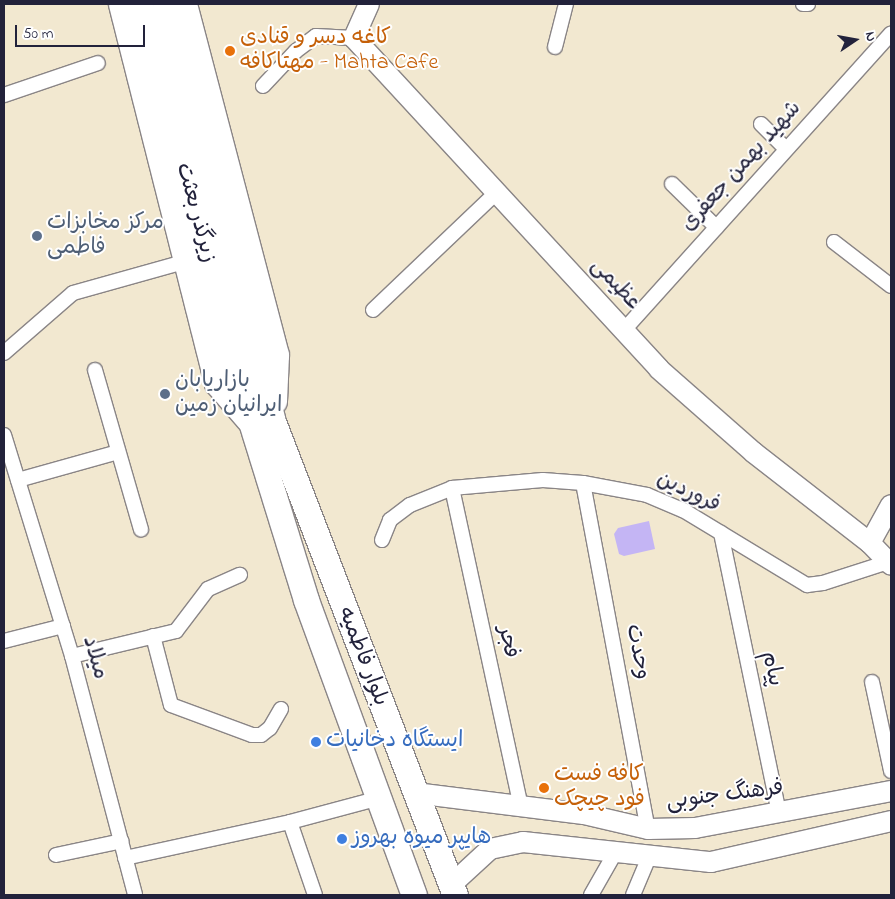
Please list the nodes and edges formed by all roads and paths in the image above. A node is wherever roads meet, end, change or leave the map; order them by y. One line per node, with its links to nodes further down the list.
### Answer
1 (120, 4): 21 (highway)
2 (140, 4): 27 (highway, زیرگذر بعثت)
3 (165, 4): 27 (highway, زیرگذر بعثت)
4 (184, 4): 27 (highway)
5 (369, 4): 10 (street)
6 (566, 4): 11 (street)
7 (803, 4): 8 (street)
8 (808, 4)
9 (891, 33): 16 (street, شهید بهمن جعفری)
10 (354, 38): 13 (street); 18 (street, عظیمی)
11 (555, 47)
12 (98, 63): 14 (street)
13 (263, 86)
14 (4, 95)
15 (761, 124): 16 (street)
16 (786, 149): 19 (street, شهید بهمن جعفری)
17 (672, 184): 19 (street)
18 (497, 192): 23 (street); 24 (street, عظیمی)
19 (716, 227): 24 (street, شهید بهمن جعفری)
20 (834, 242): 22 (street)
21 (184, 262): 25 (street); 27 (highway)
22 (891, 286)
23 (373, 310)
24 (624, 330): 37 (street, عظیمی)
25 (4, 353)
26 (95, 370): 29 (street)
27 (261, 420): 48 (highway, بلوار فاطمیه); 49 (highway, بلوار فاطمیه)
28 (4, 435): 30 (street, میلاد)
29 (118, 452): 30 (street); 34 (street)
30 (18, 480): 40 (street, میلاد)
31 (584, 483): 32 (street, فروردین); 35 (street, فروردین); 54 (street, وحدت)
32 (452, 488): 36 (street, فروردین); 50 (street, فجر)
33 (891, 505): 37 (street)
34 (141, 529)
35 (721, 533): 38 (street, فروردین); 51 (street, پیام)
36 (382, 540)
37 (870, 543): 38 (street, عظیمی)
38 (890, 563)
39 (240, 575): 41 (street)
40 (63, 626): 42 (street); 43 (street, میلاد)
41 (153, 636): 43 (street); 45 (street)
42 (4, 640)
43 (72, 656): 55 (street, میلاد)
44 (872, 682): 46 (street)
45 (281, 709)
46 (891, 771)
47 (891, 791): 51 (street, فرهنگ جنوبی)
48 (415, 793): 50 (street, فرهنگ جنوبی); 60 (highway, بلوار فاطمیه)
49 (376, 799): 53 (street); 63 (highway, بلوار فاطمیه)
50 (521, 806): 54 (street, فرهنگ جنوبی)
51 (779, 814): 54 (street, فرهنگ جنوبی)
52 (891, 821): 58 (street)
53 (290, 822): 59 (street); 62 (street)
54 (648, 829)
55 (122, 840): 57 (street); 59 (street, میلاد)
56 (615, 853): 58 (street); 60 (street); 64 (street)
57 (56, 856)
58 (649, 857): 65 (street)
59 (125, 858): 61 (street, میلاد)
60 (453, 890)
61 (135, 895)
62 (315, 895)
63 (414, 895)
64 (591, 895)
65 (633, 895)

